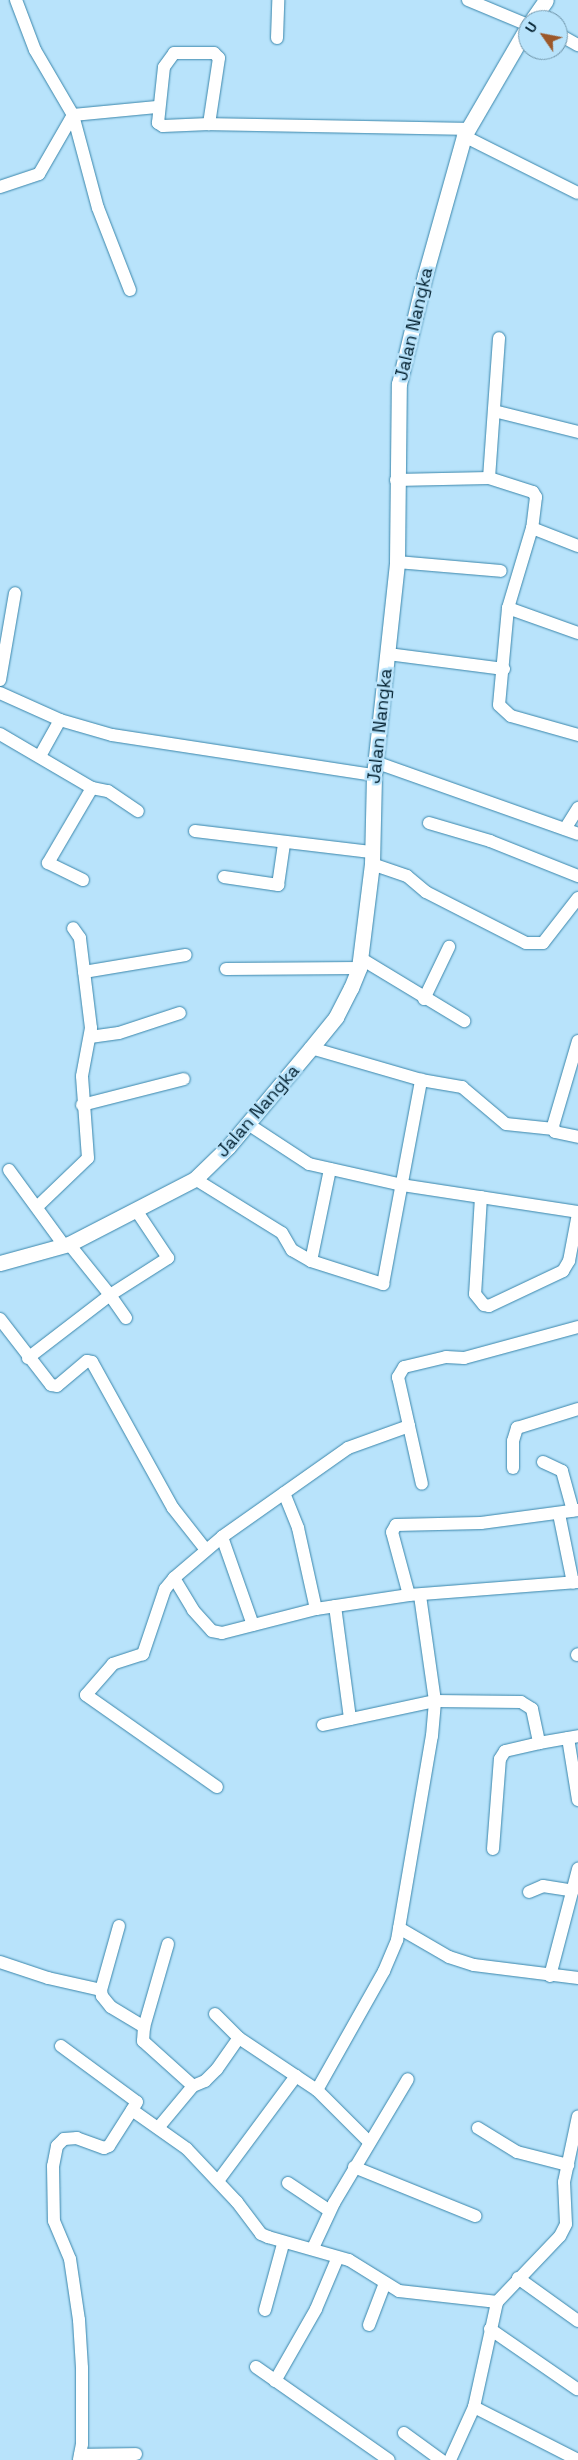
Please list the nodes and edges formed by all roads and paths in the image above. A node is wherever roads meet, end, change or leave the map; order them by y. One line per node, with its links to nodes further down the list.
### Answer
1 (16, 0): 8 (street)
2 (278, 0): 5 (street)
3 (468, 0): 4 (street)
4 (518, 17)
5 (276, 38)
6 (518, 44): 10 (street, Jalan Nangka)
7 (158, 107): 8 (street); 9 (street); 9 (street)
8 (73, 114): 11 (street); 13 (street)
9 (208, 124): 10 (street)
10 (466, 132): 12 (street); 18 (street, Jalan Nangka)
11 (0, 188)
12 (578, 193)
13 (130, 290)
14 (499, 338): 15 (street)
15 (494, 410): 16 (street); 17 (street)
16 (578, 432)
17 (489, 478): 18 (street); 19 (street)
18 (396, 480): 21 (street, Jalan Nangka)
19 (532, 528): 20 (street); 24 (street)
20 (578, 546)
21 (397, 562): 22 (street); 26 (street, Jalan Nangka)
22 (501, 571)
23 (15, 593): 28 (street)
24 (508, 608): 25 (street); 27 (street)
25 (578, 633)
26 (388, 654): 27 (street); 34 (street, Jalan Nangka)
27 (504, 669): 32 (street)
28 (0, 680)
29 (0, 693): 30 (street)
30 (60, 720): 33 (street); 34 (street)
31 (0, 734): 33 (street)
32 (578, 735)
33 (40, 756): 35 (street)
34 (375, 769): 39 (street); 43 (street, Jalan Nangka)
35 (92, 788): 37 (street); 46 (street)
36 (578, 808): 39 (street)
37 (138, 811)
38 (430, 823): 44 (street)
39 (565, 829): 41 (street)
40 (195, 831): 42 (street)
41 (578, 834)
42 (284, 844): 43 (street); 45 (street)
43 (371, 858): 47 (street); 51 (street, Jalan Nangka)
44 (578, 876)
45 (224, 877)
46 (83, 880)
47 (578, 898)
48 (73, 928): 53 (street)
49 (450, 947): 54 (street)
50 (186, 955): 53 (street)
51 (359, 963): 52 (street); 54 (street); 59 (street, Jalan Nangka)
52 (226, 969)
53 (84, 972): 57 (street)
54 (424, 999): 56 (street)
55 (180, 1013): 57 (street)
56 (464, 1021)
57 (90, 1037): 62 (street)
58 (578, 1041): 64 (street)
59 (311, 1048): 61 (street); 63 (street, Jalan Nangka)
60 (184, 1079): 62 (street)
61 (420, 1080): 64 (street); 69 (street)
62 (82, 1106): 71 (street)
63 (248, 1124): 66 (street); 68 (street, Jalan Nangka)
64 (554, 1129): 65 (street)
65 (578, 1137)
66 (330, 1168): 69 (street); 75 (street)
67 (9, 1170): 71 (street)
68 (195, 1180): 72 (street, Jalan Nangka); 75 (street)
69 (402, 1185): 70 (street); 75 (street)
70 (481, 1197): 73 (street); 73 (street)
71 (38, 1206): 74 (street)
72 (136, 1210): 74 (street, Jalan Nangka); 77 (street)
73 (578, 1213)
74 (66, 1244): 76 (street, Jalan Nangka); 77 (street)
75 (311, 1261)
76 (0, 1264)
77 (110, 1295): 78 (street); 81 (street)
78 (126, 1318)
79 (0, 1319): 81 (street)
80 (578, 1327): 83 (street)
81 (28, 1358): 91 (street)
82 (578, 1408): 85 (street)
83 (409, 1426): 86 (street); 87 (street)
84 (543, 1462): 88 (street)
85 (514, 1468)
86 (422, 1484)
87 (284, 1493): 90 (street); 96 (street)
88 (575, 1510): 89 (street)
89 (559, 1514): 93 (street); 94 (street)
90 (222, 1537): 91 (street); 97 (street)
91 (206, 1550): 92 (street)
92 (174, 1578): 97 (street); 103 (street)
93 (575, 1582): 94 (street)
94 (415, 1595): 95 (street); 98 (street)
95 (335, 1606): 96 (street); 99 (street)
96 (316, 1610): 97 (street)
97 (253, 1625)
98 (435, 1701): 99 (street); 102 (street); 110 (street)
99 (350, 1719): 100 (street)
100 (323, 1726)
101 (573, 1737): 102 (street); 104 (street)
102 (539, 1743): 105 (street)
103 (218, 1787)
104 (578, 1800)
105 (493, 1848)
106 (578, 1868): 107 (street)
107 (574, 1891): 108 (street); 113 (street)
108 (529, 1892)
109 (119, 1926): 115 (street)
110 (399, 1928): 113 (street); 123 (street)
111 (168, 1944): 117 (street)
112 (0, 1962): 115 (street)
113 (550, 1976): 114 (street)
114 (578, 1978)
115 (101, 1990): 117 (street)
116 (215, 2014): 118 (street)
117 (144, 2026): 122 (street)
118 (239, 2038): 120 (street); 122 (street)
119 (61, 2046): 124 (street)
120 (296, 2076): 123 (street); 131 (street)
121 (408, 2079): 128 (street)
122 (193, 2086): 126 (street)
123 (317, 2090): 128 (street)
124 (132, 2110): 126 (street); 151 (street)
125 (578, 2116): 129 (street)
126 (158, 2128): 131 (street)
127 (478, 2128): 129 (street)
128 (369, 2142): 130 (street)
129 (568, 2165): 138 (street)
130 (354, 2167): 133 (street); 134 (street)
131 (218, 2180): 135 (street)
132 (288, 2183): 133 (street)
133 (330, 2211): 136 (street)
134 (475, 2216)
135 (283, 2244): 136 (street); 141 (street)
136 (313, 2248): 137 (street)
137 (338, 2257): 139 (street); 146 (street)
138 (518, 2278): 140 (street); 142 (street)
139 (385, 2283): 140 (street); 143 (street)
140 (498, 2302): 144 (street)
141 (265, 2310)
142 (578, 2321)
143 (369, 2325)
144 (490, 2329): 147 (street); 148 (street)
145 (256, 2367): 146 (street)
146 (275, 2381): 152 (street)
147 (577, 2389)
148 (474, 2406): 154 (street); 155 (street)
149 (404, 2433): 153 (street)
150 (136, 2454): 151 (street)
151 (80, 2457)
152 (389, 2460)
153 (441, 2460)
154 (450, 2460)
155 (578, 2460)

